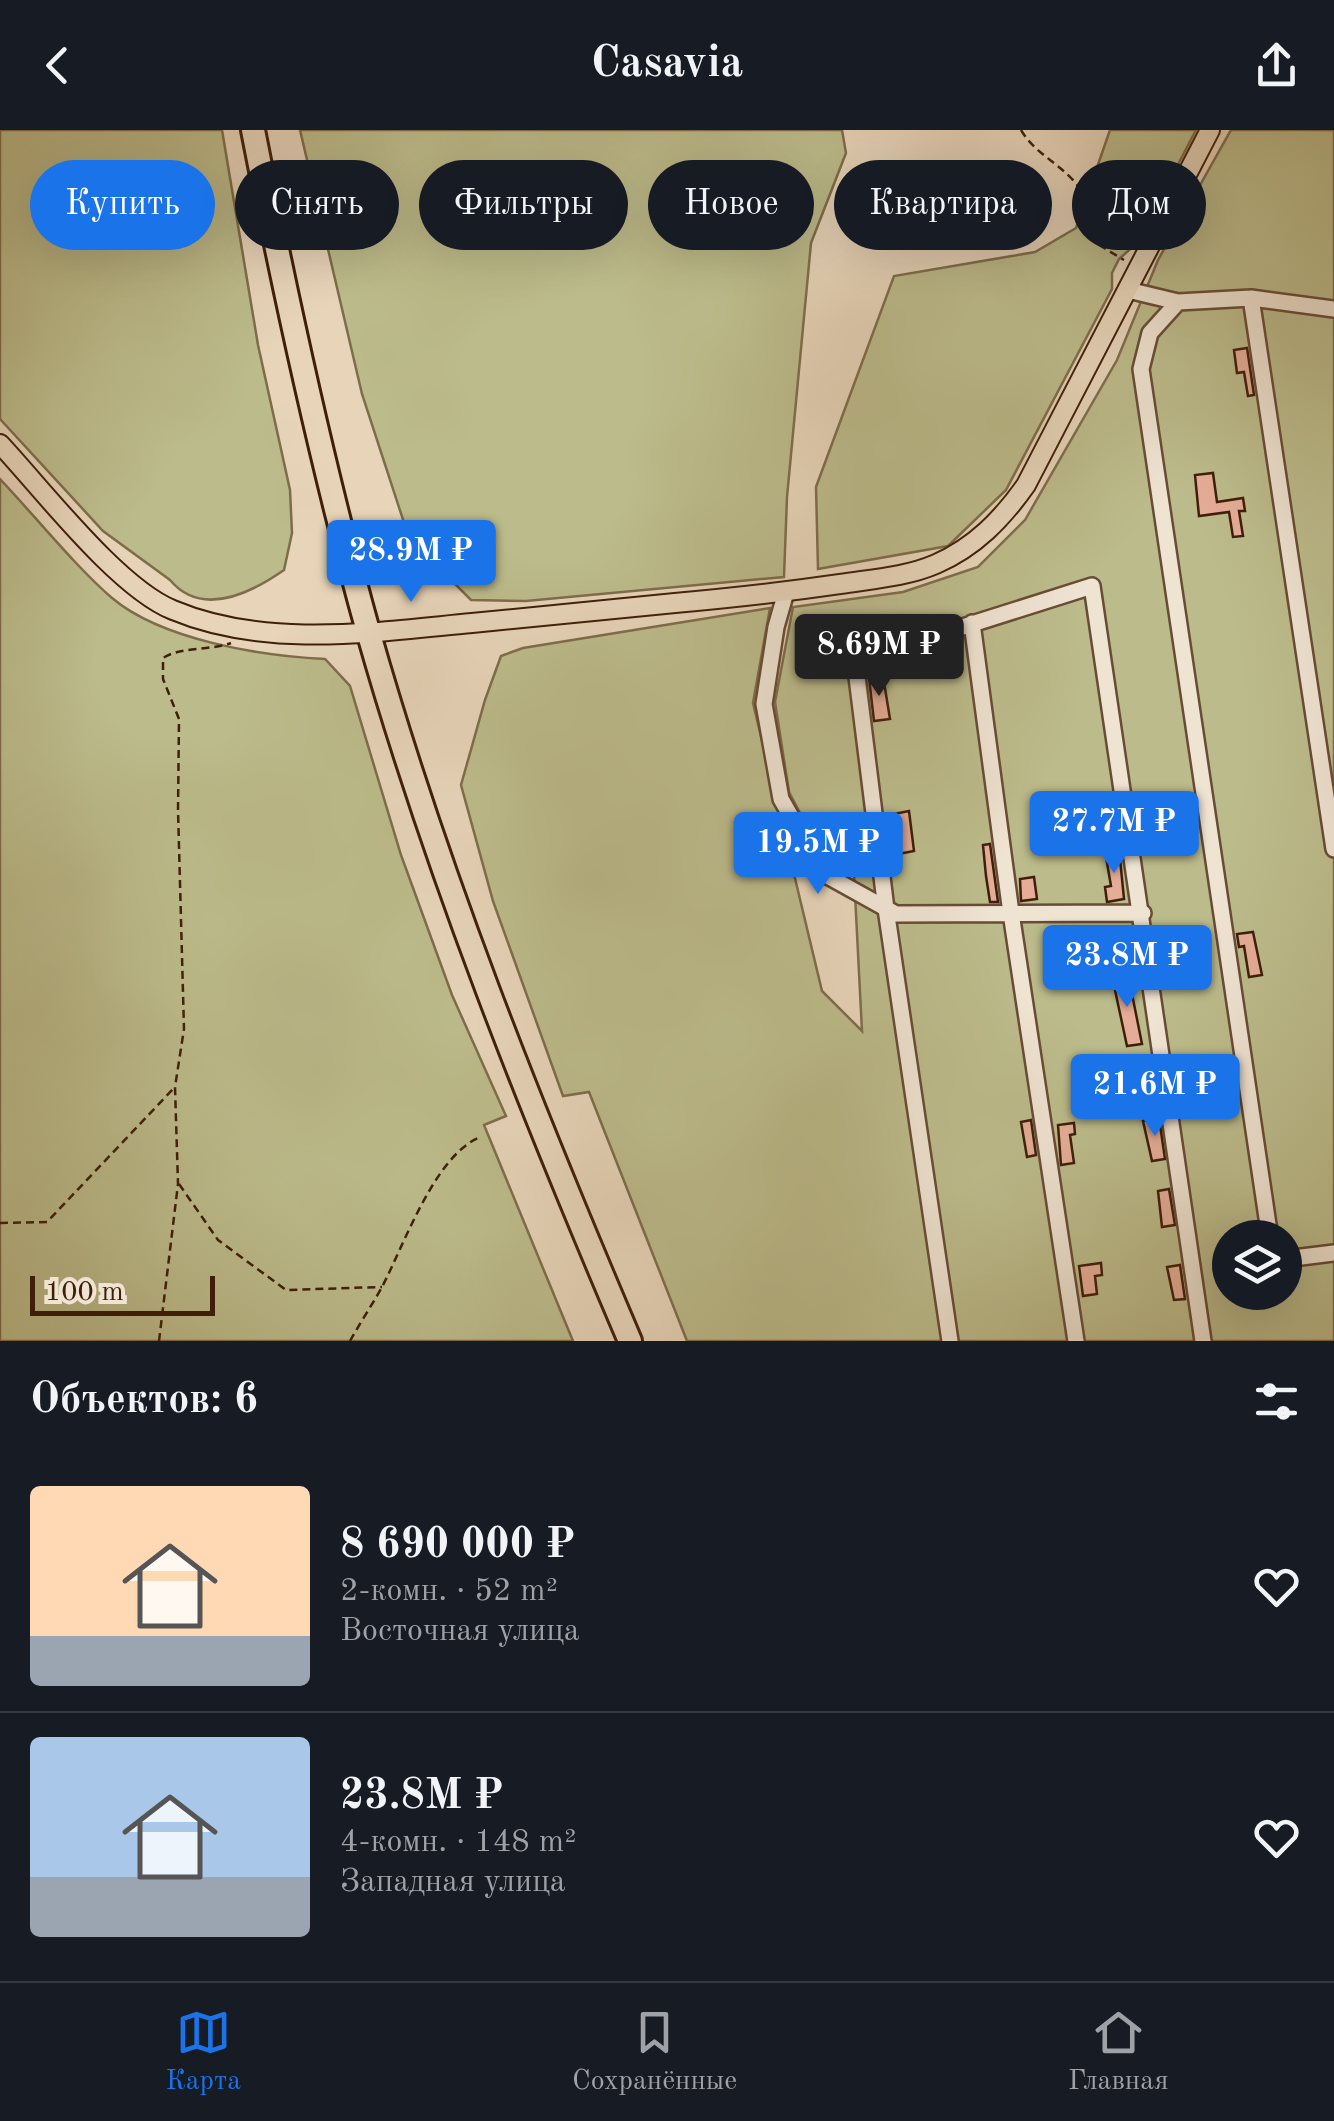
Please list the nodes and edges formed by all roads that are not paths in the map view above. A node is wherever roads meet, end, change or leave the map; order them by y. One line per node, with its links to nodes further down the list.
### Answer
1 (253, 130): 10 (highway)
2 (1210, 130): 3 (main road)
3 (1128, 290): 5 (street); 8 (main road)
4 (1251, 298): 5 (street); 6 (street); 11 (street)
5 (1178, 302): 15 (street)
6 (1334, 309)
7 (0, 444): 10 (main road)
8 (786, 592): 10 (main road); 12 (street)
9 (972, 623): 12 (street); 13 (street); 14 (street)
10 (369, 633): 18 (highway)
11 (1334, 849)
12 (886, 909): 14 (street); 19 (street)
13 (1142, 912): 14 (street); 21 (street)
14 (1011, 913): 20 (street)
15 (1267, 1220)
16 (1334, 1253): 17 (street)
17 (1302, 1258)
18 (630, 1341)
19 (950, 1341)
20 (1076, 1341)
21 (1203, 1341)

